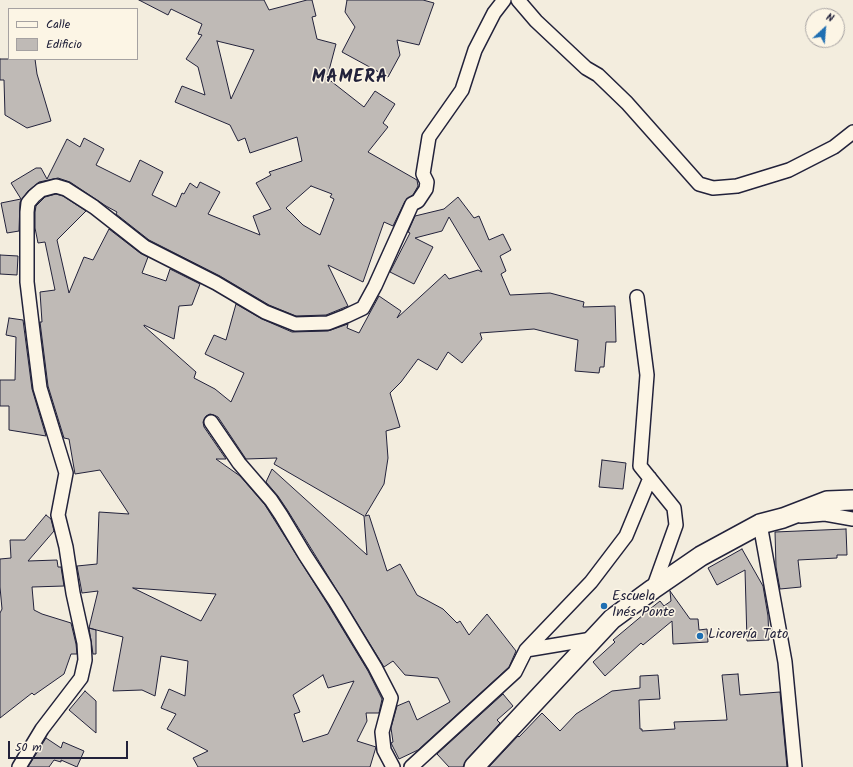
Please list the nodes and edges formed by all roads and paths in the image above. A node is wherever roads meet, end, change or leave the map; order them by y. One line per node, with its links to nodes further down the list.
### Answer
1 (504, 0): 14 (street)
2 (518, 0): 3 (street)
3 (853, 132)
4 (637, 298): 6 (street)
5 (211, 422): 15 (street)
6 (650, 478): 11 (street); 13 (street)
7 (853, 500): 8 (street)
8 (783, 518): 9 (street); 10 (street)
9 (853, 519)
10 (760, 524): 11 (street); 18 (street)
11 (653, 589): 12 (street)
12 (592, 640): 13 (street); 17 (street)
13 (526, 650): 16 (street)
14 (19, 767)
15 (393, 767)
16 (410, 767)
17 (474, 767)
18 (795, 767)

